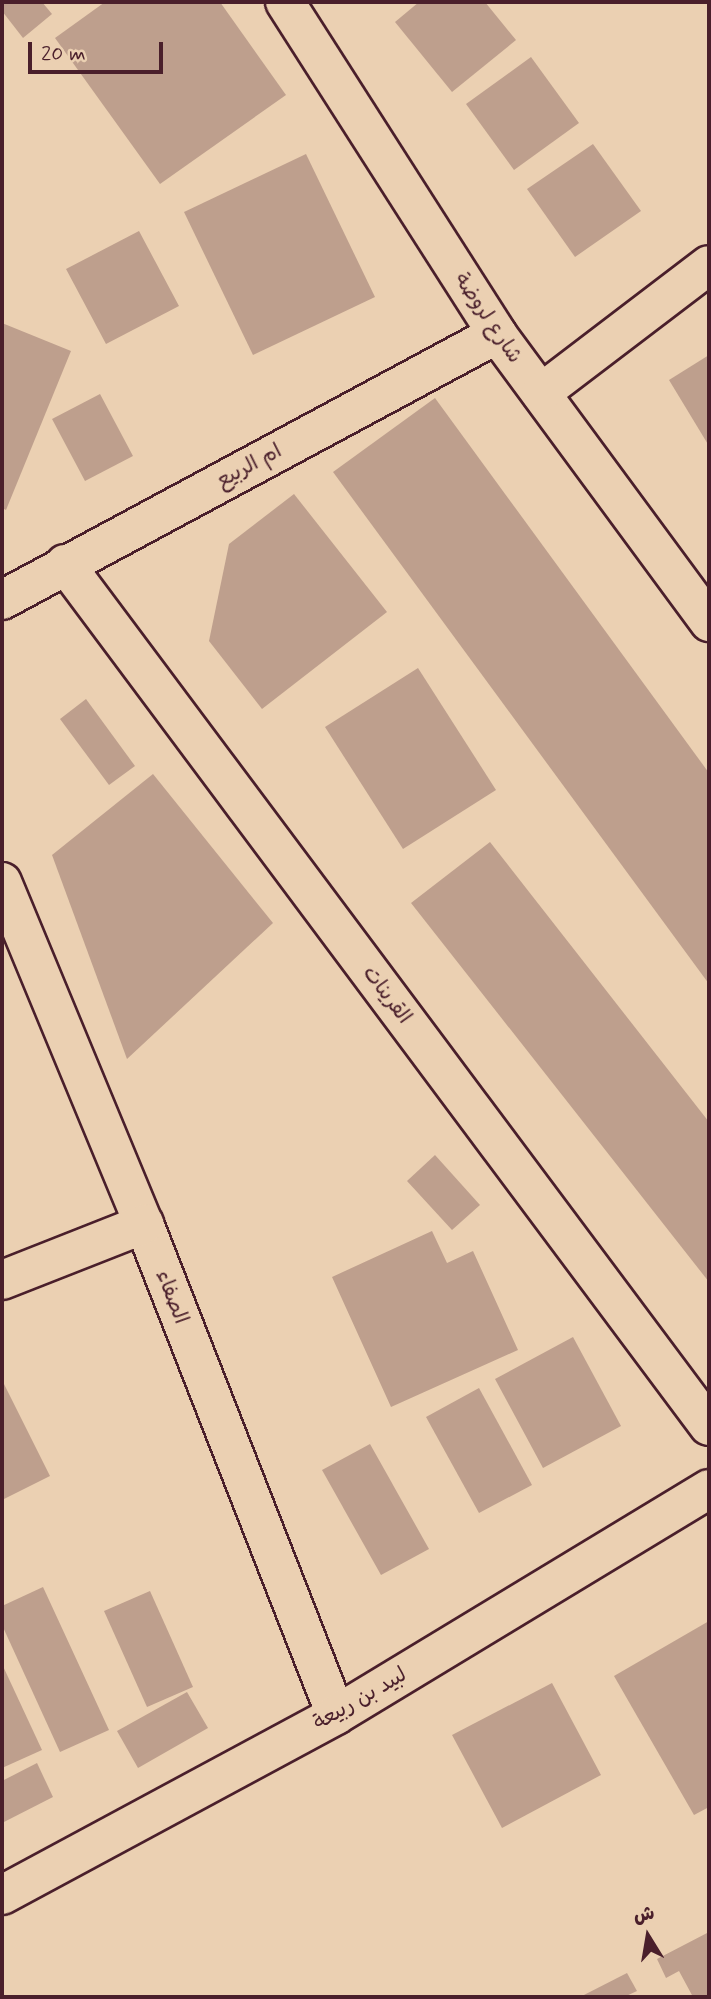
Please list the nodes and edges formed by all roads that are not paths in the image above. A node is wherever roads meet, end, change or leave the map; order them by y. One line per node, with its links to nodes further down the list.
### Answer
1 (285, 2): 3 (street, شارع لروضة)
2 (709, 265): 4 (street)
3 (497, 334): 4 (street, شارع لروضة); 5 (street, ام الربيع)
4 (541, 393): 7 (street, شارع لروضة)
5 (65, 564): 6 (street, ام الربيع); 11 (street, القرينات)
6 (2, 600)
7 (709, 622)
8 (2, 882): 9 (street, الصفاء)
9 (144, 1224): 10 (street); 13 (street, الصفاء)
10 (2, 1280)
11 (709, 1426)
12 (709, 1489): 13 (street, لبيد بن ربيعة)
13 (336, 1714): 14 (street, لبيد بن ربيعة)
14 (2, 1895)

